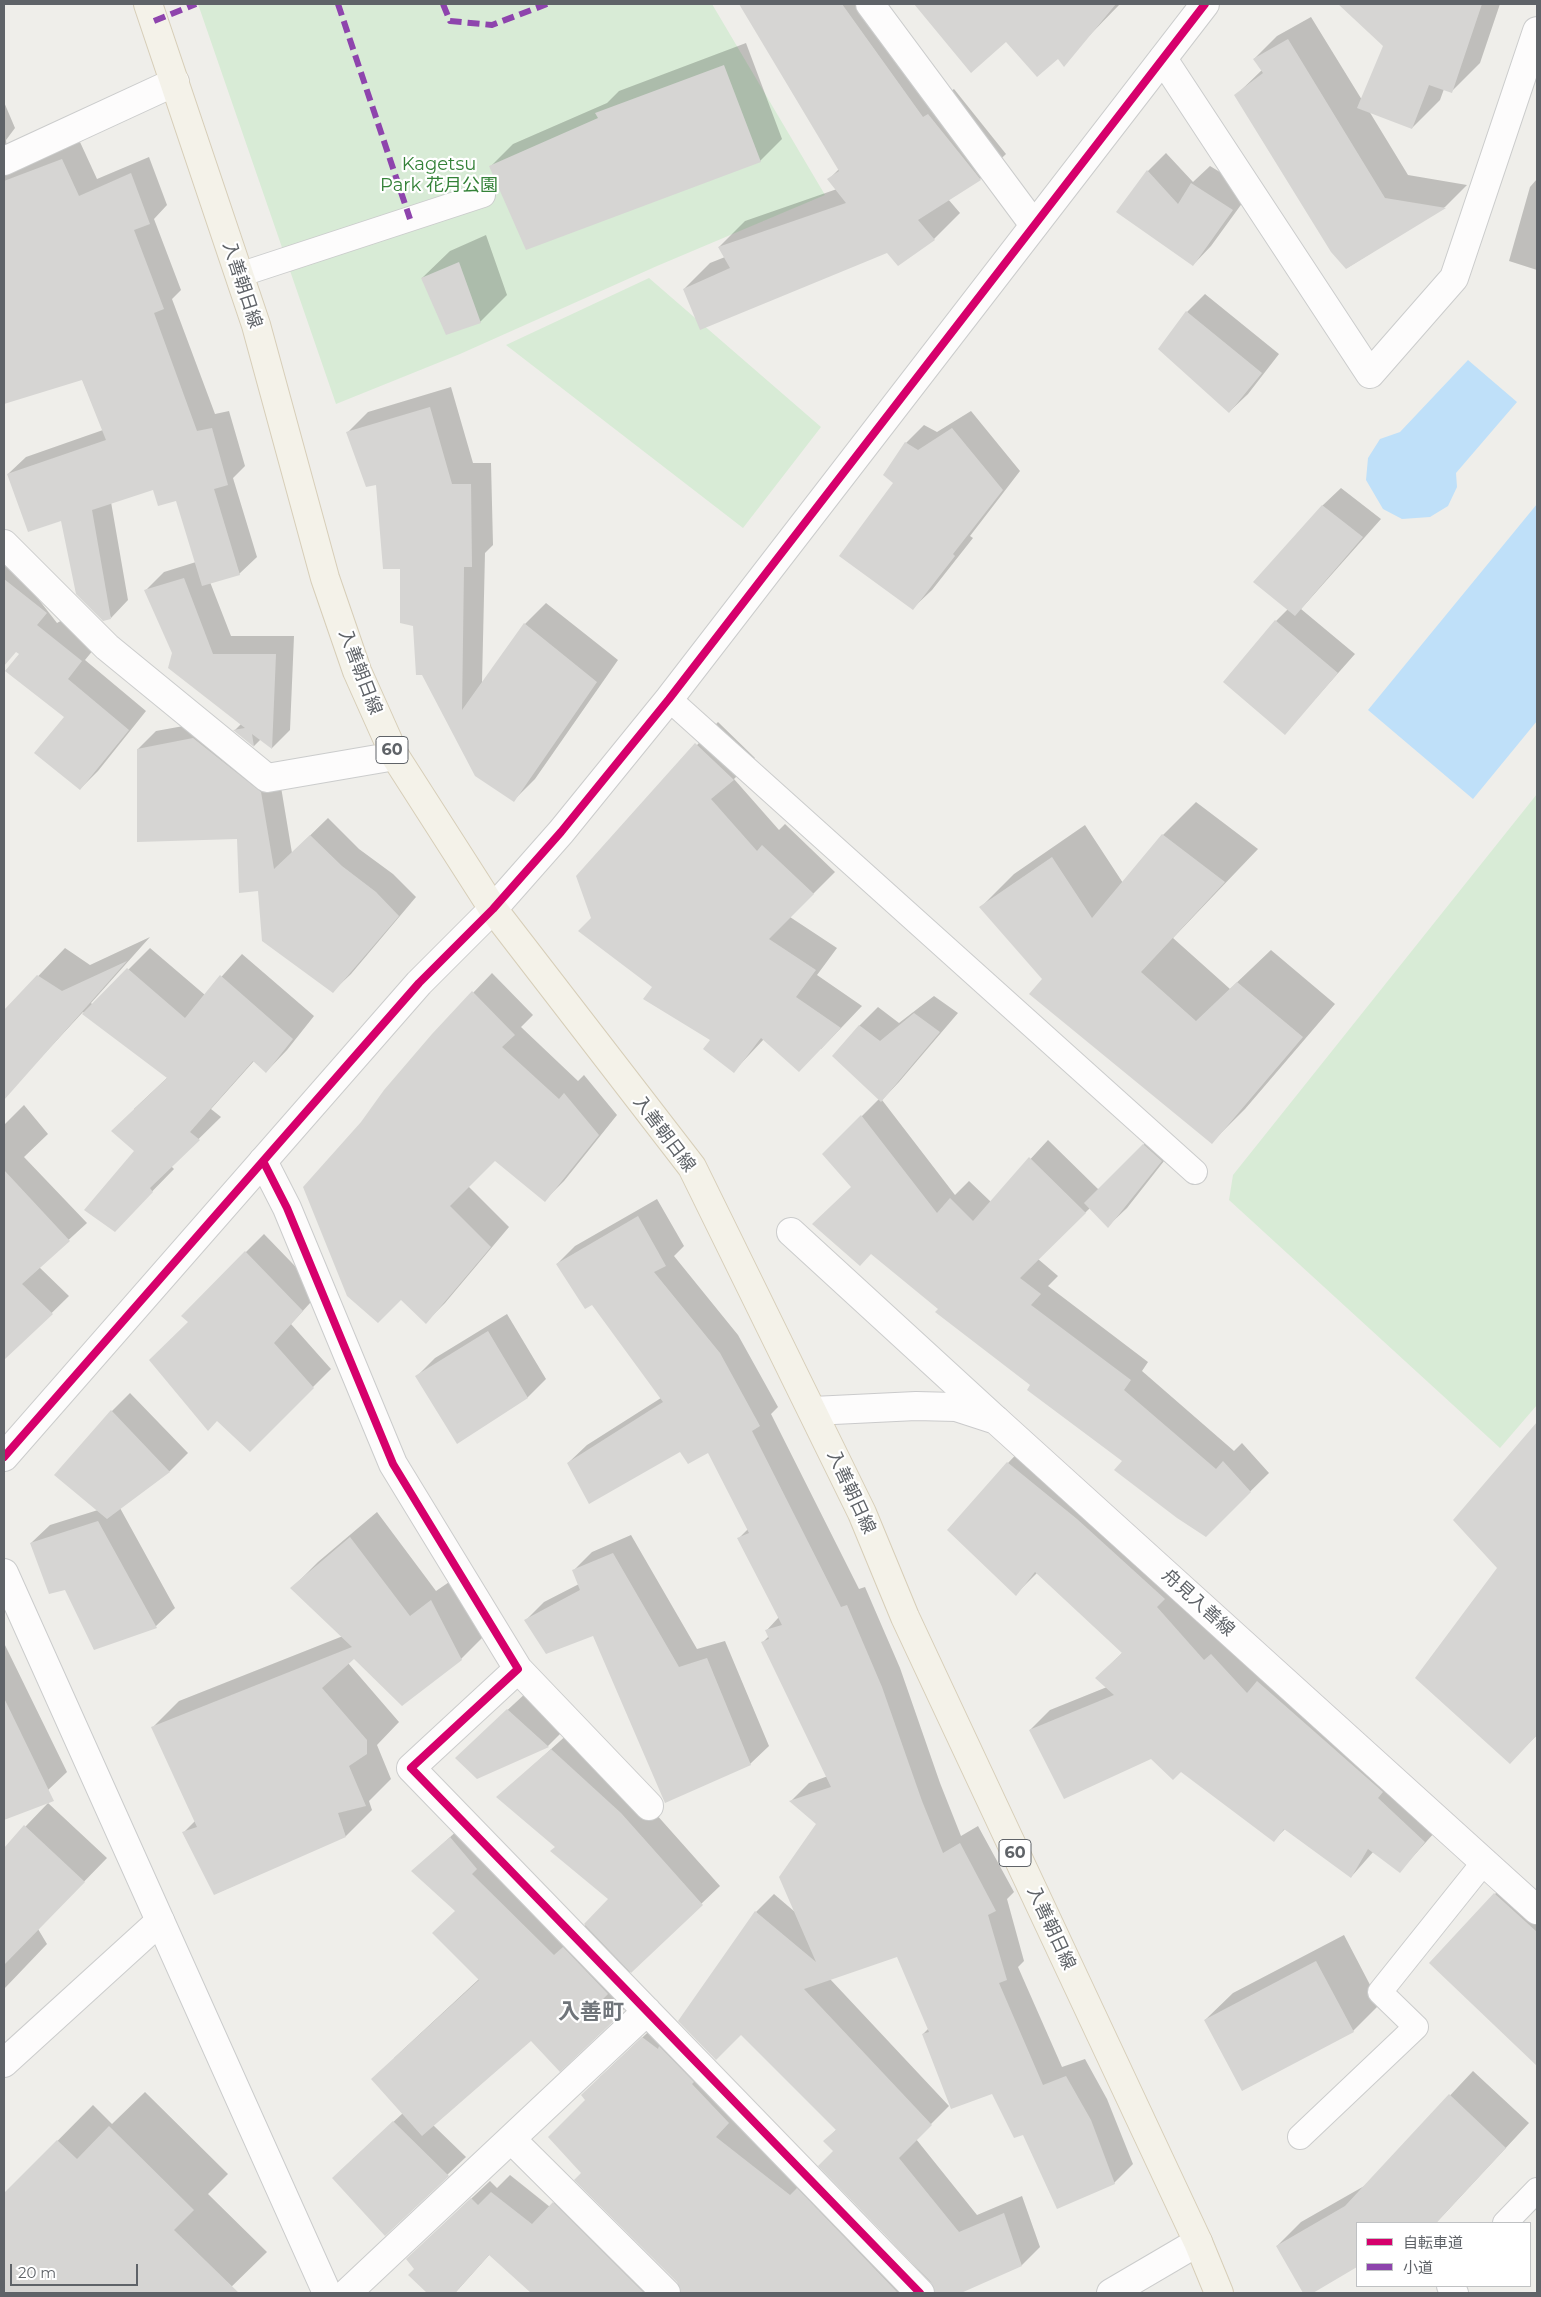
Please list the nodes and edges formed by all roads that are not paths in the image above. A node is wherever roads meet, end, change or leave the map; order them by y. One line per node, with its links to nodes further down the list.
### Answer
1 (148, 4): 6 (main road, 入善朝日線 / 60)
2 (870, 4): 9 (street)
3 (1205, 4): 5 (street)
4 (1537, 31): 5 (street)
5 (1163, 58): 9 (street)
6 (174, 82): 7 (street); 10 (main road, 入善朝日線 / 60)
7 (4, 162)
8 (483, 195): 10 (lane)
9 (1034, 226): 12 (street)
10 (239, 276): 13 (main road, 入善朝日線 / 60)
11 (4, 544): 13 (street)
12 (669, 699): 14 (street); 16 (lane)
13 (395, 756): 14 (main road, 入善朝日線 / 60)
14 (493, 909): 15 (street); 18 (main road, 入善朝日線 / 60)
15 (263, 1161): 20 (street); 22 (street)
16 (1195, 1172)
17 (791, 1232): 19 (street)
18 (813, 1411): 19 (street, 舟見入善線); 33 (main road, 入善朝日線 / 60)
19 (996, 1420): 24 (street, 舟見入善線)
20 (4, 1457)
21 (4, 1573): 26 (street)
22 (518, 1669): 23 (street); 27 (street)
23 (649, 1806)
24 (1484, 1862): 25 (street, 舟見入善線); 29 (lane)
25 (1537, 1910)
26 (160, 1921): 28 (street); 34 (street)
27 (647, 2011): 30 (street); 37 (street)
28 (4, 2063)
29 (1300, 2137)
30 (511, 2139): 35 (street); 36 (street)
31 (1537, 2190): 32 (lane)
32 (1506, 2222)
33 (1198, 2242): 38 (street); 39 (main road, 入善朝日線 / 60)
34 (328, 2293)
35 (347, 2293)
36 (666, 2293)
37 (920, 2293)
38 (1111, 2293)
39 (1219, 2293)

